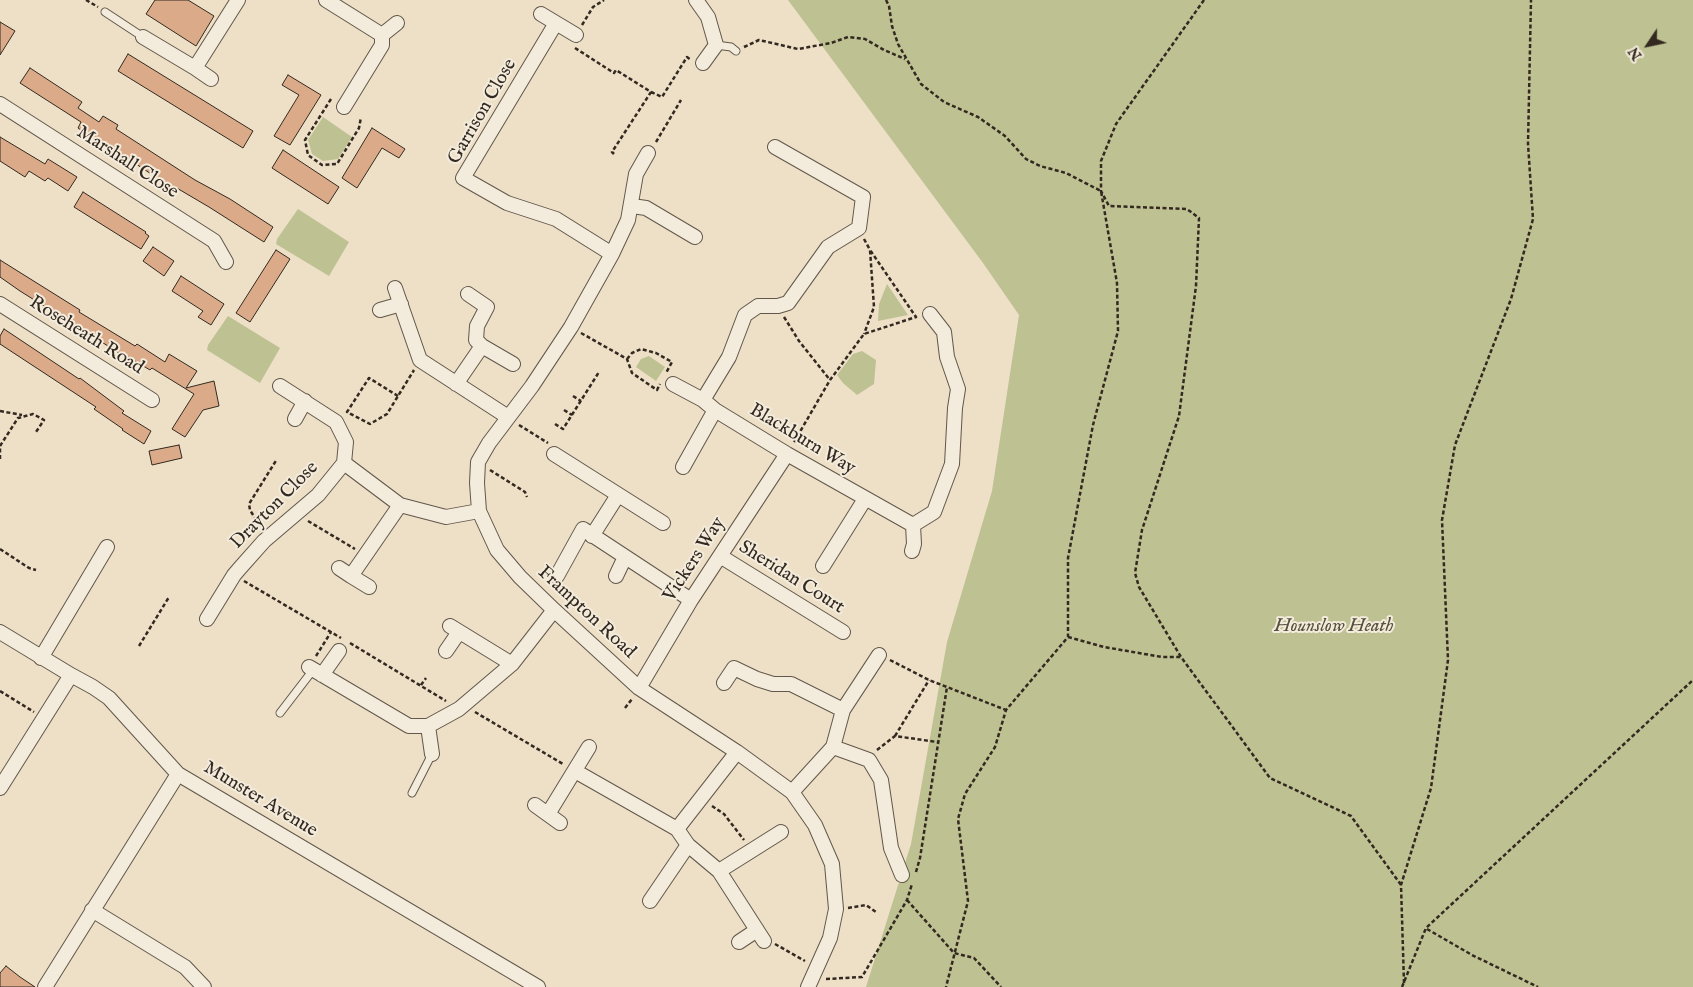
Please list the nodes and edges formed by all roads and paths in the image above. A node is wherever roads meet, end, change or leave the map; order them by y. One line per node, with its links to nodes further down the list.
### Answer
1 (238, 0): 18 (street)
2 (326, 0): 11 (street)
3 (696, 0): 14 (street)
4 (886, 0): 16 (path)
5 (1204, 0): 29 (path)
6 (1531, 0): 149 (path)
7 (105, 12): 12 (lane)
8 (541, 14): 10 (street)
9 (398, 23): 11 (street)
10 (556, 24): 13 (street); 34 (street, Garrison Close)
11 (382, 35): 24 (street)
12 (142, 37): 18 (street)
13 (573, 40): 20 (path)
14 (716, 45): 15 (lane); 17 (street)
15 (736, 51): 16 (path)
16 (906, 59): 29 (path)
17 (698, 62): 20 (path)
18 (195, 68): 19 (street)
19 (210, 79)
20 (651, 92): 28 (path)
21 (331, 99): 25 (path)
22 (680, 100): 27 (path)
23 (0, 104): 35 (street, Marshall Close)
24 (344, 107)
25 (361, 118)
26 (775, 147): 31 (street)
27 (648, 153): 30 (street)
28 (614, 154)
29 (1101, 191): 103 (path); 108 (path)
30 (632, 206): 32 (street); 34 (street, Frampton Road)
31 (859, 228): 33 (path); 40 (street)
32 (695, 237)
33 (870, 250): 44 (path); 44 (path)
34 (612, 254): 43 (street, Frampton Road)
35 (226, 262)
36 (396, 288): 39 (street)
37 (468, 294): 45 (street)
38 (0, 304): 56 (street, Roseheath Road)
39 (401, 304): 41 (street); 47 (street)
40 (778, 306): 50 (path); 57 (street)
41 (380, 310)
42 (930, 314): 83 (street)
43 (571, 327): 46 (path); 65 (street, Frampton Road)
44 (864, 334): 50 (path)
45 (482, 346): 48 (street); 51 (street)
46 (627, 359): 46 (path)
47 (420, 360): 51 (street); 54 (path)
48 (513, 364)
49 (599, 372): 58 (path)
50 (830, 380): 70 (path)
51 (456, 384): 65 (street)
52 (673, 384): 57 (street, Blackburn Way)
53 (280, 386): 59 (street, Drayton Close)
54 (398, 396): 54 (path)
55 (573, 396): 58 (path)
56 (152, 400)
57 (703, 400): 61 (street, Blackburn Way)
58 (581, 401): 64 (path)
59 (305, 402): 66 (street); 74 (street, Drayton Close)
60 (564, 410): 64 (path)
61 (715, 410): 70 (street, Blackburn Way); 75 (street)
62 (0, 411): 63 (path)
63 (23, 415): 68 (path); 71 (path)
64 (572, 415): 67 (path)
65 (508, 417): 69 (path); 73 (street, Frampton Road)
66 (295, 419)
67 (554, 424)
68 (36, 432)
69 (554, 454): 76 (street)
70 (786, 454): 78 (street, Blackburn Way); 90 (street, Vickers Way)
71 (0, 458)
72 (277, 459): 85 (path)
73 (478, 462): 77 (path); 80 (street, Frampton Road)
74 (344, 463): 79 (street); 81 (street, Drayton Close)
75 (683, 467)
76 (618, 495): 82 (street); 84 (street)
77 (527, 497)
78 (865, 499): 83 (street, Blackburn Way); 92 (street)
79 (400, 506): 80 (street); 89 (street)
80 (479, 511): 99 (street, Frampton Road)
81 (296, 513): 85 (street, Drayton Close); 89 (path)
82 (663, 523)
83 (913, 525): 88 (street)
84 (592, 536): 91 (street); 94 (street)
85 (268, 538): 100 (street, Drayton Close)
86 (107, 547): 109 (street)
87 (0, 549): 93 (path)
88 (912, 550)
89 (365, 556): 96 (street)
90 (720, 556): 98 (street, Vickers Way); 102 (street, Sheridan Court)
91 (625, 557): 95 (street); 98 (street)
92 (823, 566)
93 (36, 570)
94 (557, 576)
95 (616, 576)
96 (369, 587)
97 (169, 597): 104 (path)
98 (691, 600): 119 (street, Vickers Way)
99 (554, 610): 110 (street); 119 (street, Frampton Road)
100 (206, 619)
101 (0, 632): 109 (street)
102 (843, 632)
103 (1068, 638): 108 (path); 123 (path)
104 (139, 646)
105 (339, 651): 111 (street)
106 (446, 651): 110 (street)
107 (879, 654): 114 (path); 122 (street)
108 (1181, 657): 149 (path)
109 (41, 658): 112 (street)
110 (512, 664): 121 (street)
111 (315, 671): 124 (lane); 126 (street)
112 (70, 675): 125 (street); 135 (street)
113 (426, 678): 117 (path)
114 (930, 680): 118 (path); 127 (path)
115 (1693, 680): 155 (path)
116 (724, 683): 122 (street)
117 (422, 685)
118 (947, 687): 123 (path); 150 (path)
119 (639, 688): 131 (street, Frampton Road)
120 (0, 691): 125 (path)
121 (459, 709): 126 (street); 134 (path)
122 (843, 710): 129 (street)
123 (1006, 710): 158 (path)
124 (280, 713)
125 (44, 718): 136 (street)
126 (428, 726): 132 (street)
127 (895, 736): 128 (path); 133 (path)
128 (936, 742)
129 (833, 747): 133 (street); 137 (street)
130 (590, 748): 134 (street)
131 (737, 752): 137 (street, Frampton Road); 139 (street)
132 (432, 754): 138 (lane)
133 (866, 759): 148 (street)
134 (576, 771): 141 (street); 143 (street)
135 (178, 774): 153 (street, Munster Avenue); 163 (street, Munster Avenue)
136 (0, 788)
137 (792, 792): 152 (street, Frampton Road)
138 (412, 793)
139 (700, 799): 143 (street); 146 (path)
140 (535, 805): 141 (street)
141 (548, 814): 142 (street)
142 (560, 823)
143 (676, 829): 145 (street)
144 (781, 832): 146 (street)
145 (688, 845): 147 (street); 151 (street)
146 (750, 852): 147 (street)
147 (720, 871): 156 (street)
148 (902, 876)
149 (1401, 885): 160 (path)
150 (907, 900): 158 (path); 159 (path)
151 (650, 901)
152 (836, 909): 154 (path); 159 (street, Frampton Road)
153 (92, 910): 161 (street, Munster Avenue); 162 (street)
154 (876, 912)
155 (1426, 928): 160 (path); 167 (path)
156 (761, 935): 157 (street); 159 (path)
157 (739, 942)
158 (954, 953): 164 (path); 165 (path)
159 (813, 978)
160 (1404, 983): 166 (path)
161 (45, 987)
162 (204, 987)
163 (538, 987)
164 (946, 987)
165 (1001, 987)
166 (1402, 987)
167 (1538, 987)

